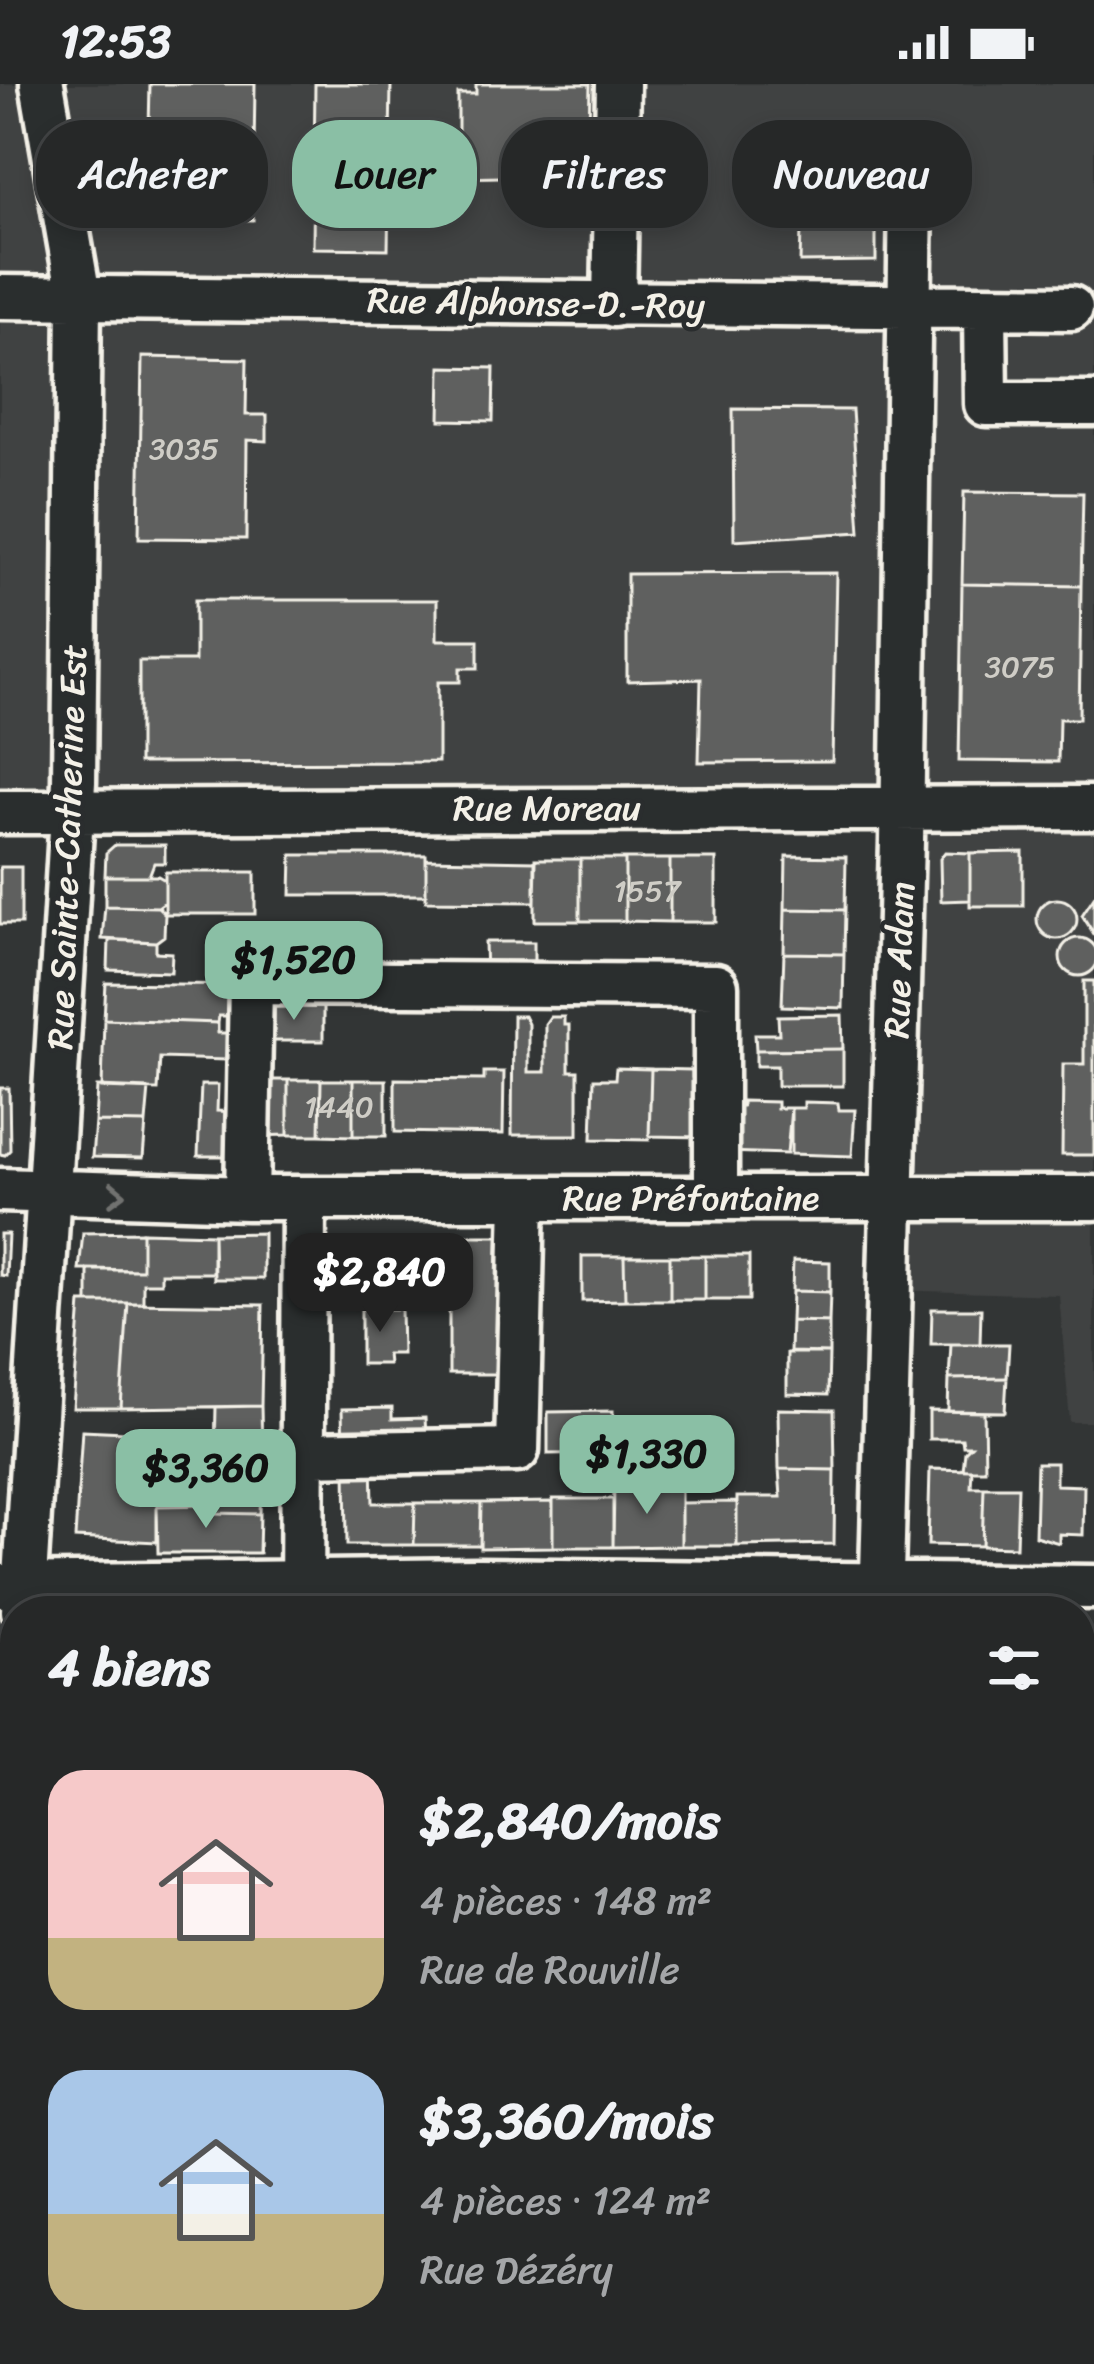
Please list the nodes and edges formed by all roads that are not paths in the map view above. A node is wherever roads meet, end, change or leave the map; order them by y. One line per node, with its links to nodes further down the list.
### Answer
1 (42, 84): 4 (street, Rue Sainte-Catherine Est)
2 (618, 84): 6 (street)
3 (910, 228): 9 (street, Rue Adam)
4 (79, 296): 5 (street, Rue Alphonse-D.-Roy); 6 (street, Rue Alphonse-D.-Roy); 13 (street, Rue Sainte-Catherine Est)
5 (0, 297)
6 (614, 304): 9 (street, Rue Alphonse-D.-Roy)
7 (985, 308): 8 (street, Rue Alphonse-D.-Roy); 9 (street, Rue Alphonse-D.-Roy); 10 (street)
8 (1071, 308)
9 (907, 309): 11 (street, Rue Adam)
10 (1094, 404)
11 (902, 807): 12 (street, Rue Moreau); 13 (street, Rue Moreau); 21 (street, Rue Adam)
12 (1094, 808)
13 (74, 811): 14 (street, Rue Moreau); 16 (street, Rue Sainte-Catherine Est)
14 (0, 812)
15 (0, 1190): 16 (street, Rue Préfontaine)
16 (51, 1192): 17 (street, Rue Préfontaine, one-way to 17); 25 (street, Rue Sainte-Catherine Est)
17 (247, 1198): 18 (street, Rue Préfontaine); 20 (street)
18 (304, 1198): 19 (street, Rue Préfontaine); 23 (street)
19 (523, 1198): 20 (street, Rue Préfontaine); 23 (street)
20 (716, 1198): 21 (street, Rue Préfontaine)
21 (893, 1198): 22 (street, Rue Préfontaine); 31 (street, Rue Adam)
22 (1094, 1198)
23 (302, 1454): 28 (street)
24 (1094, 1587): 32 (street)
25 (15, 1594): 27 (street)
26 (477, 1595): 29 (street); 30 (street)
27 (206, 1596)
28 (302, 1596)
29 (390, 1596)
30 (612, 1596)
31 (882, 1596)
32 (921, 1596)

